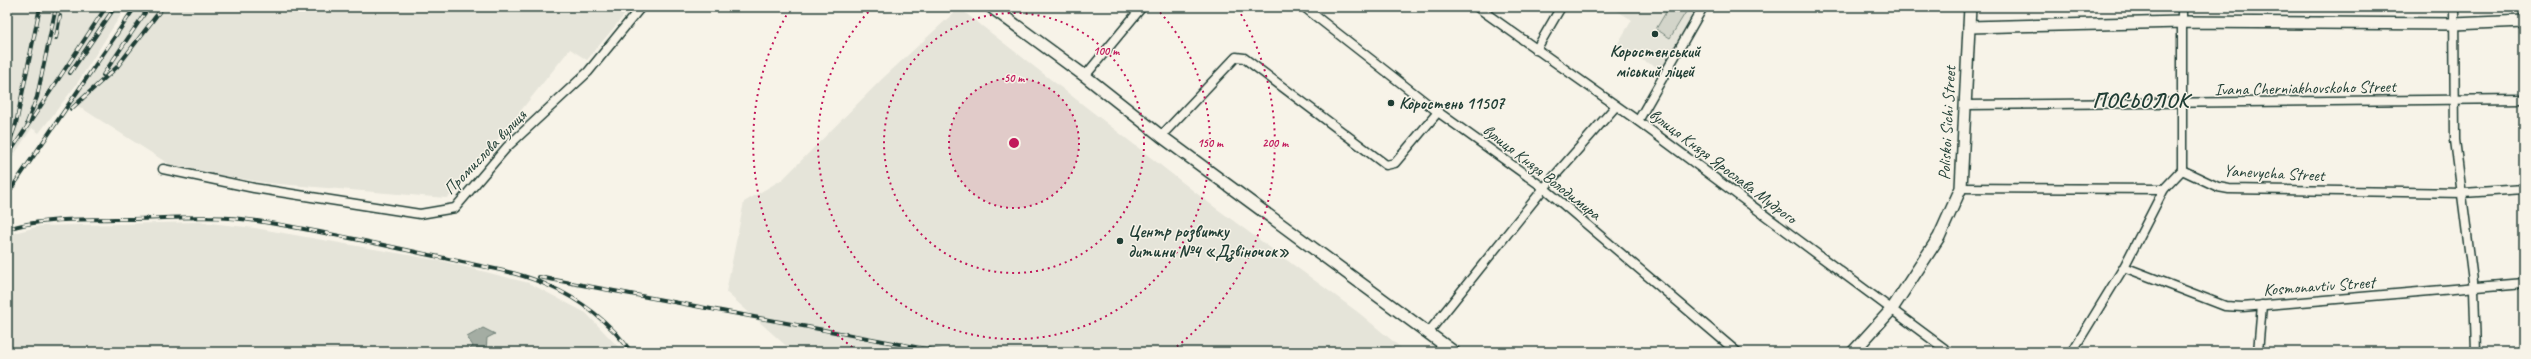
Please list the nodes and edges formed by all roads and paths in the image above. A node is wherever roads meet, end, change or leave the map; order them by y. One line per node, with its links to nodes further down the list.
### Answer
1 (641, 7): 25 (street, Промислова вулиця)
2 (991, 7): 16 (street)
3 (1142, 7): 16 (street)
4 (1304, 7): 22 (street, вулиця Князя Володимира)
5 (1477, 7): 15 (street, вулиця Князя Ярослава Мудрого)
6 (1561, 7): 15 (street)
7 (1703, 7): 23 (street)
8 (1970, 7): 14 (street, Poliskoi Sichi Street)
9 (2182, 7): 12 (street)
10 (2454, 7): 13 (street)
11 (2524, 21): 13 (street)
12 (2182, 22): 13 (street); 14 (street); 19 (street)
13 (2454, 24): 18 (street)
14 (1969, 27): 20 (street, Poliskoi Sichi Street)
15 (1536, 50): 21 (street, вулиця Князя Ярослава Мудрого)
16 (1085, 76): 24 (street)
17 (2524, 99): 18 (street, Ivana Cherniakhovskoho Street)
18 (2456, 101): 19 (street, Ivana Cherniakhovskoho Street); 31 (street)
19 (2182, 104): 20 (street, Ivana Cherniakhovskoho Street); 26 (street)
20 (1967, 105): 28 (street, Poliskoi Sichi Street)
21 (1616, 106): 23 (street, вулиця Князя Ярослава Мудрого); 27 (street)
22 (1438, 112): 24 (street); 27 (street, вулиця Князя Володимира)
23 (1638, 121): 36 (street, вулиця Князя Ярослава Мудрого)
24 (1161, 136): 37 (street)
25 (163, 169)
26 (2182, 170): 30 (street); 31 (street, Yanevycha Street)
27 (1544, 188): 37 (street); 39 (street, вулиця Князя Володимира)
28 (1961, 188): 30 (street); 36 (street, Poliskoi Sichi Street)
29 (2524, 189): 31 (street, Yanevycha Street)
30 (2164, 190): 32 (street)
31 (2463, 194): 34 (street)
32 (2124, 267): 35 (street, Kosmonavtiv Street); 42 (street)
33 (2524, 283): 34 (street, Kosmonavtiv Street)
34 (2474, 289): 35 (street, Kosmonavtiv Street); 44 (street)
35 (2262, 305): 43 (street)
36 (1892, 309): 40 (street, Poliskoi Sichi Street); 41 (street, вулиця Князя Ярослава Мудрого)
37 (1428, 333): 38 (street)
38 (1454, 352)
39 (1737, 352)
40 (1853, 352)
41 (1949, 352)
42 (2072, 352)
43 (2258, 352)
44 (2476, 352)

